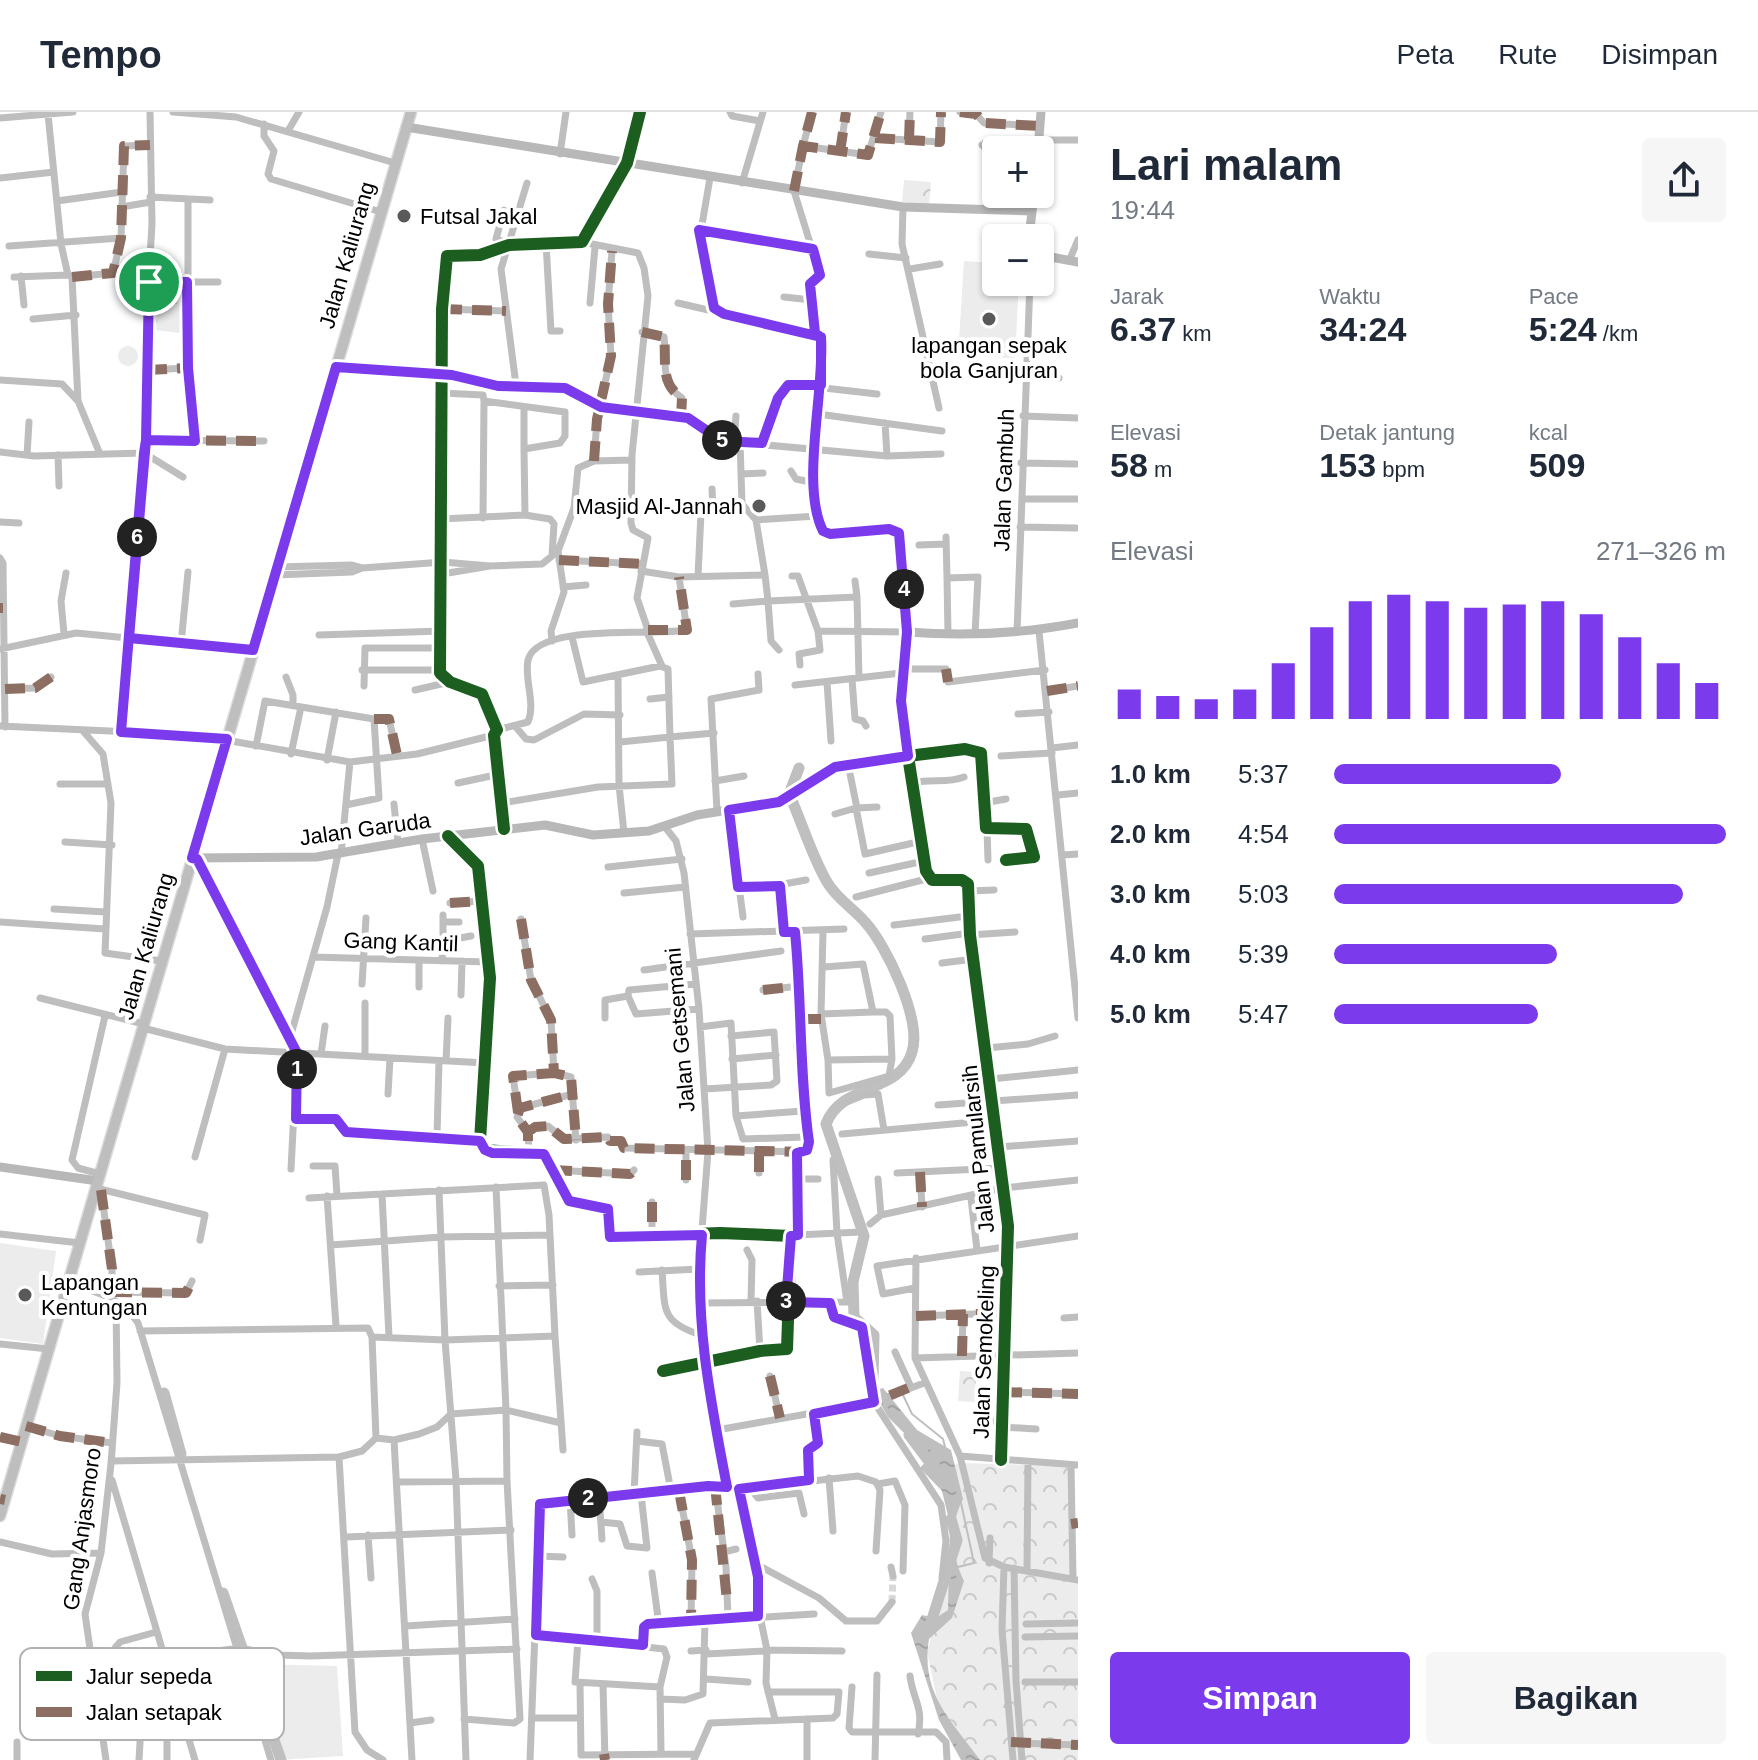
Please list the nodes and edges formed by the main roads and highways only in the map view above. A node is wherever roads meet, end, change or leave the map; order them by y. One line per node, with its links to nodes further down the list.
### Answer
1 (411, 112): 3 (main road, Jalan Kaliurang)
2 (1041, 112): 4 (main road)
3 (406, 127): 6 (main road); 9 (main road, Jalan Kaliurang)
4 (1038, 136)
5 (1032, 208): 6 (main road)
6 (1032, 211): 7 (main road)
7 (1031, 224)
8 (1078, 623): 9 (main road, Jalan Garuda)
9 (195, 858): 11 (main road, Jalan Kaliurang)
10 (0, 1167): 11 (main road)
11 (99, 1183): 12 (main road, Jalan Kaliurang)
12 (2, 1499): 13 (main road, Jalan Kaliurang)
13 (0, 1516)

